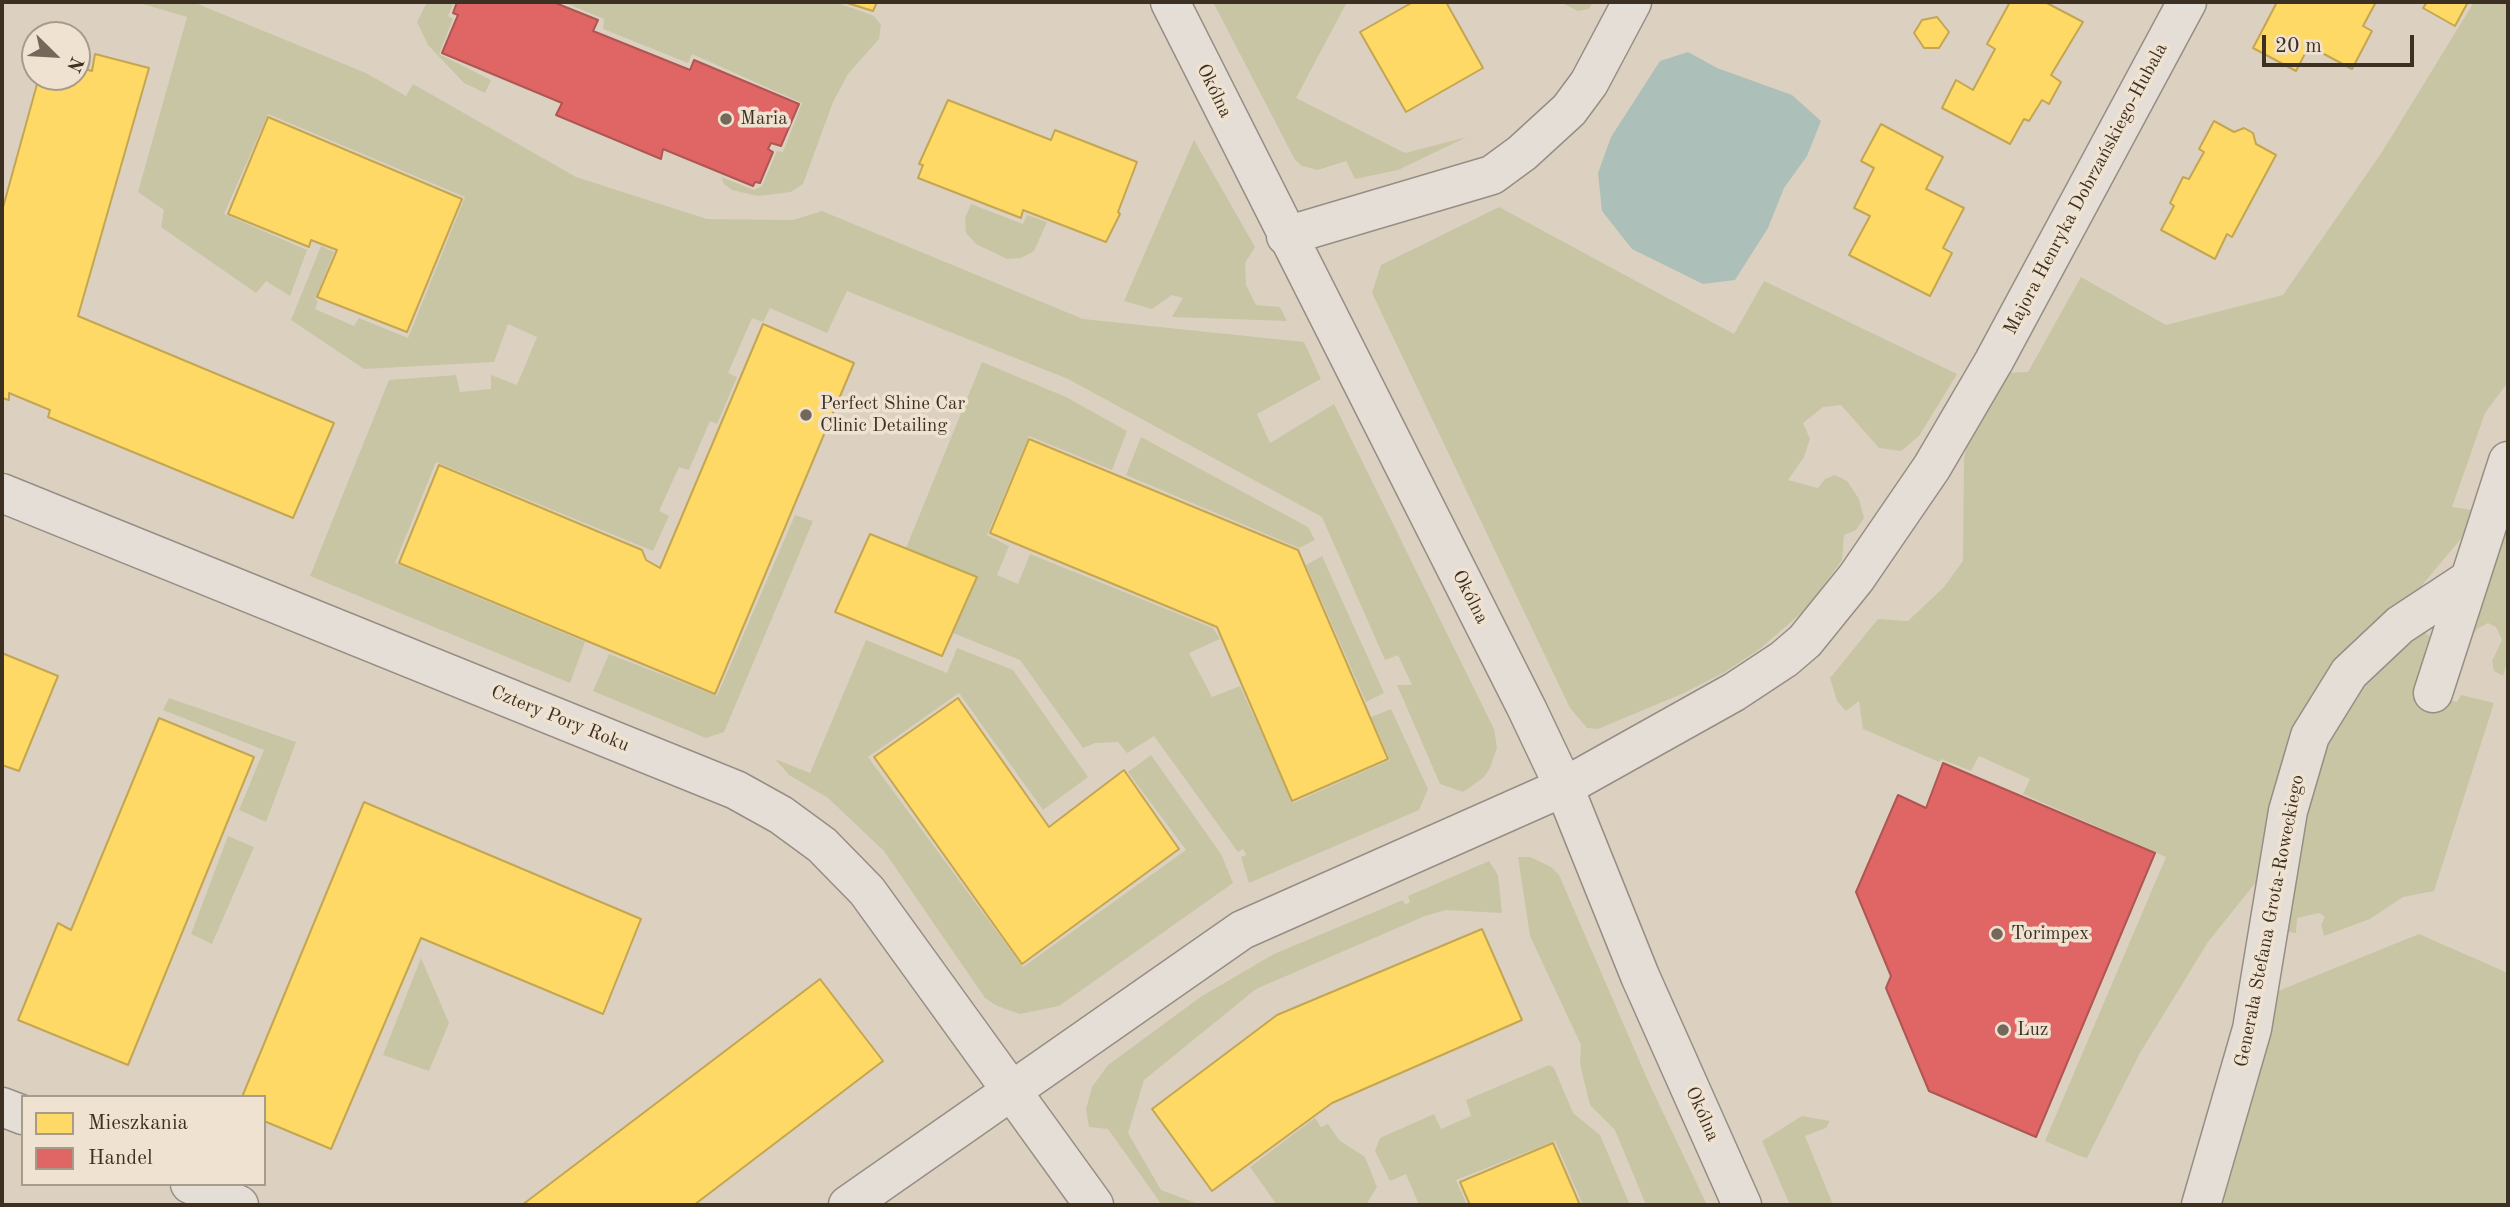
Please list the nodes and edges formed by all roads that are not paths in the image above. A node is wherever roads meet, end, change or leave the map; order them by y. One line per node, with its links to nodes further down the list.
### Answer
1 (1170, 2): 4 (street, Okólna)
2 (1632, 2): 4 (street)
3 (2187, 2): 9 (street, Majora Henryka Dobrzańskiego-Hubala)
4 (1286, 236): 9 (street, Okólna)
5 (2508, 461): 7 (street)
6 (2, 493): 10 (street, Cztery Pory Roku)
7 (2470, 579): 8 (street); 18 (street, Generała Stefana Grota-Roweckiego)
8 (2432, 693)
9 (1564, 787): 10 (street, Majora Henryka Dobrzańskiego-Hubala); 17 (street, Okólna)
10 (1013, 1090): 15 (street); 16 (street, Cztery Pory Roku)
11 (2, 1107): 12 (street)
12 (21, 1114)
13 (195, 1186): 14 (street)
14 (239, 1205)
15 (848, 1205)
16 (1094, 1205)
17 (1742, 1205)
18 (2201, 1205)

